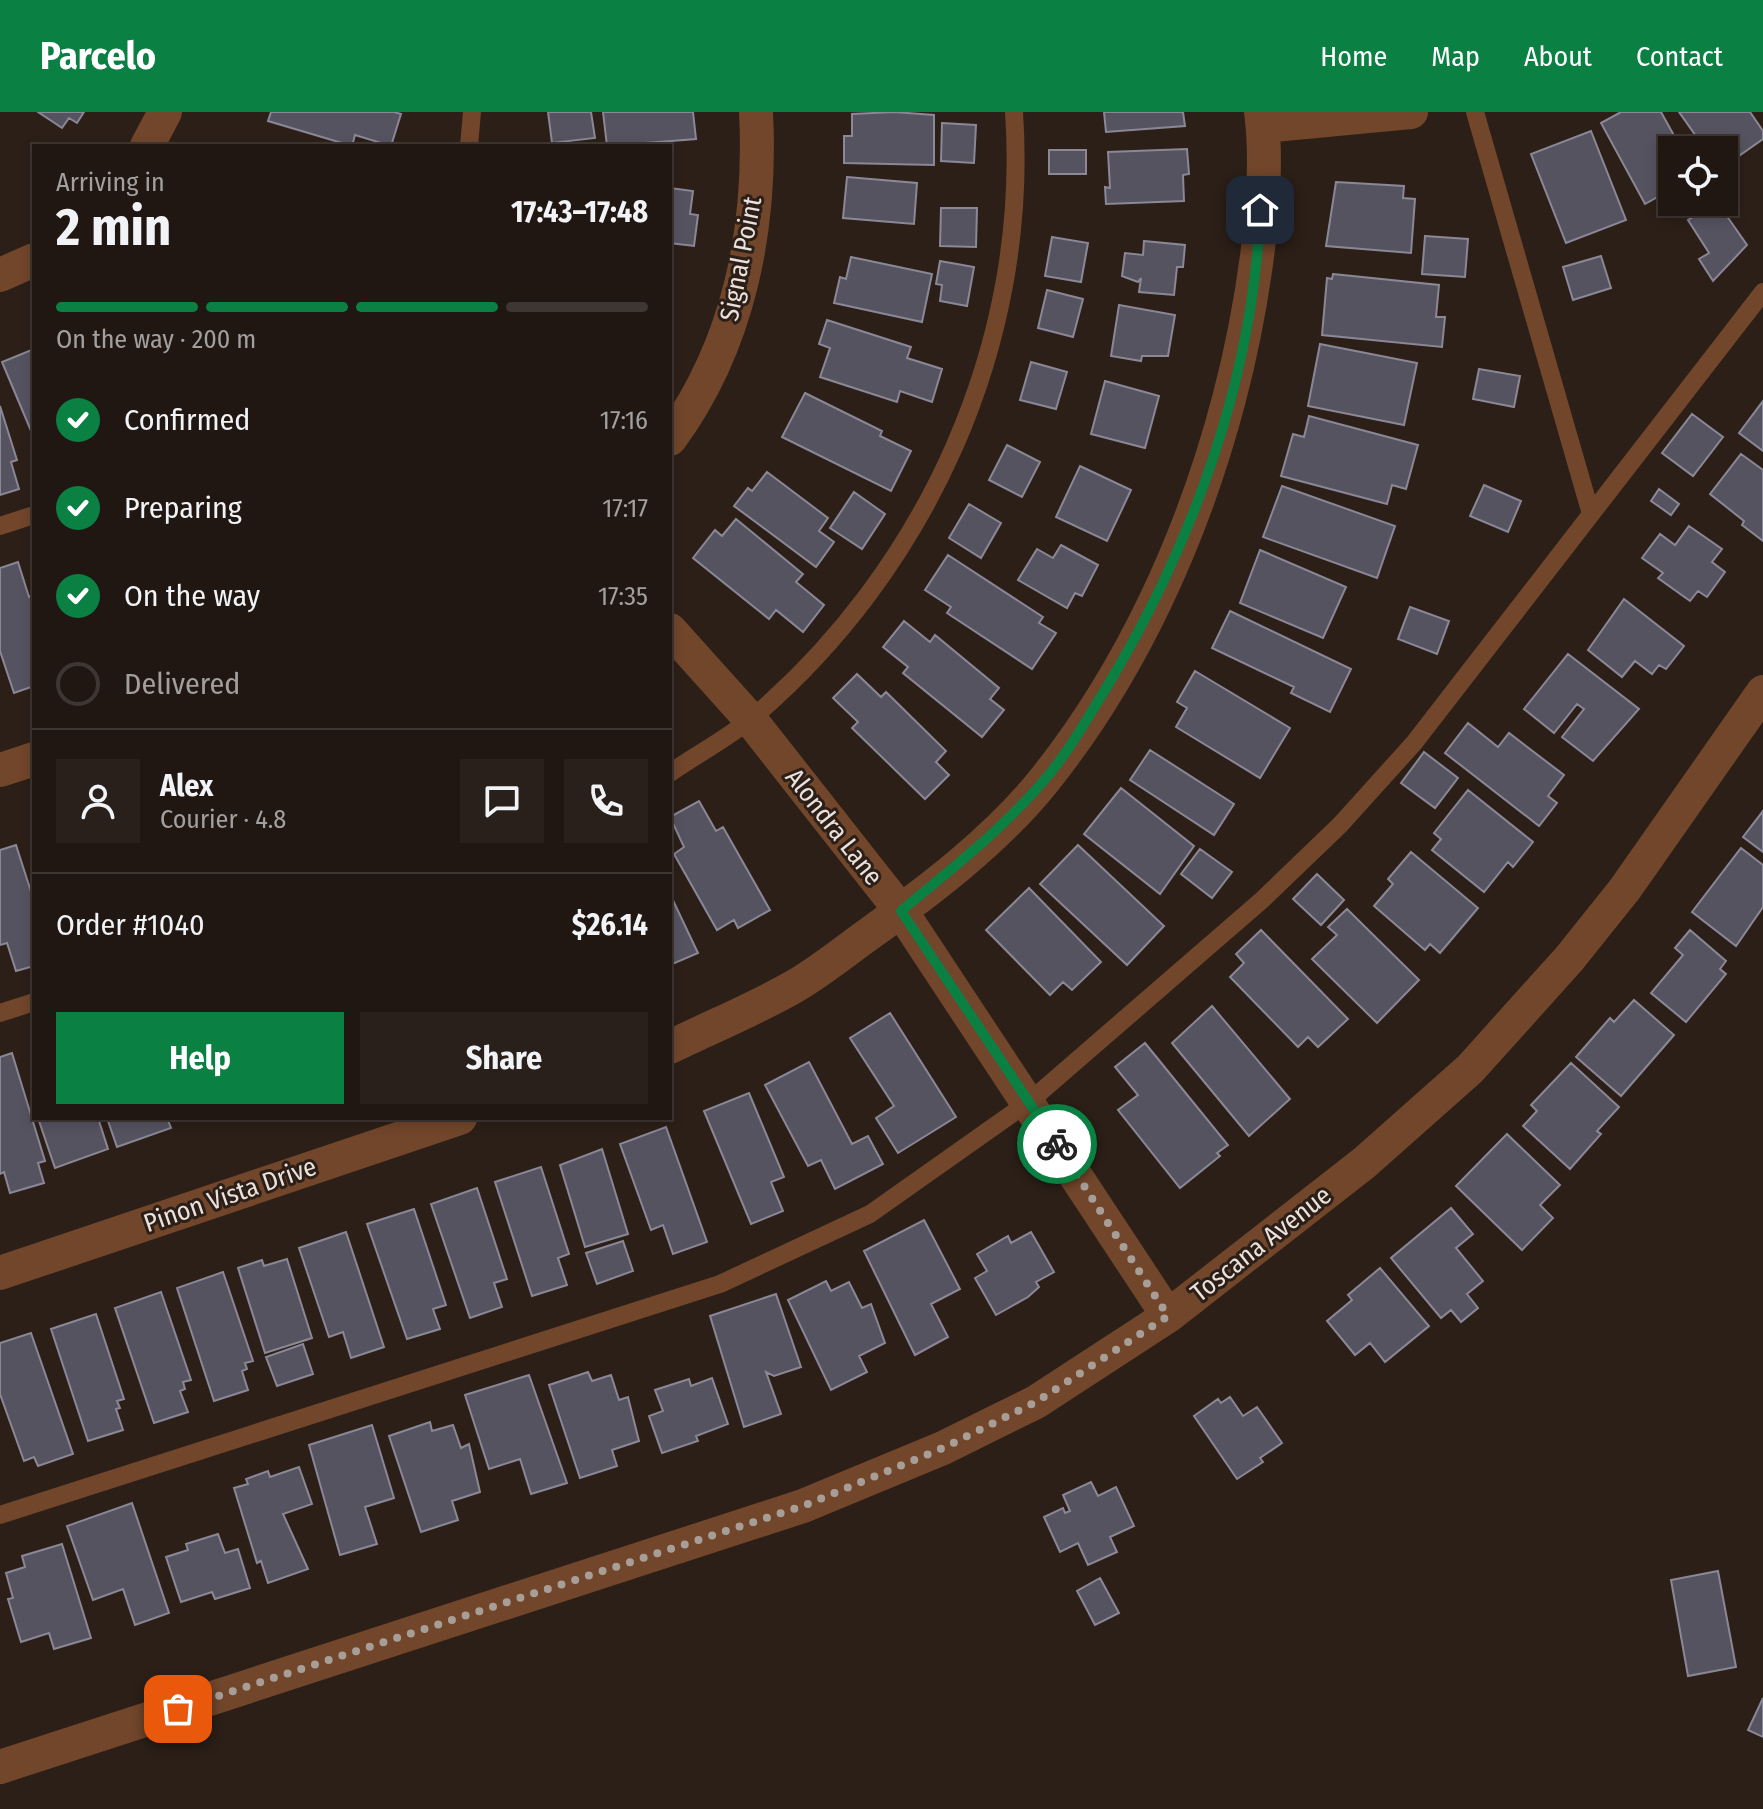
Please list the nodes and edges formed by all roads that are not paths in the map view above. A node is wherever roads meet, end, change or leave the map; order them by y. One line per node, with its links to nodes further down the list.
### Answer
1 (165, 112): 8 (street)
2 (472, 112): 9 (lane)
3 (756, 112): 13 (street, Signal Point)
4 (1014, 112): 19 (lane)
5 (1411, 112): 7 (street)
6 (1475, 112): 14 (lane)
7 (1262, 119): 23 (street)
8 (148, 144)
9 (469, 144)
10 (32, 261): 11 (street)
11 (0, 275)
12 (1763, 292): 14 (lane)
13 (672, 436)
14 (1591, 514): 27 (lane)
15 (32, 516): 16 (lane)
16 (0, 526)
17 (672, 632): 19 (street, Alondra Lane)
18 (1763, 692): 30 (street, Toscana Avenue)
19 (750, 719): 22 (lane); 23 (street, Alondra Lane)
20 (32, 760): 21 (street)
21 (0, 770)
22 (672, 772)
23 (901, 911): 26 (street); 27 (street, Alondra Lane)
24 (32, 1003): 25 (lane)
25 (0, 1013)
26 (672, 1046)
27 (1030, 1101): 30 (street, Alondra Lane); 31 (lane)
28 (454, 1120): 29 (street, Pinon Vista Drive)
29 (0, 1273)
30 (1168, 1316): 32 (street, Toscana Avenue)
31 (0, 1515)
32 (0, 1767)

